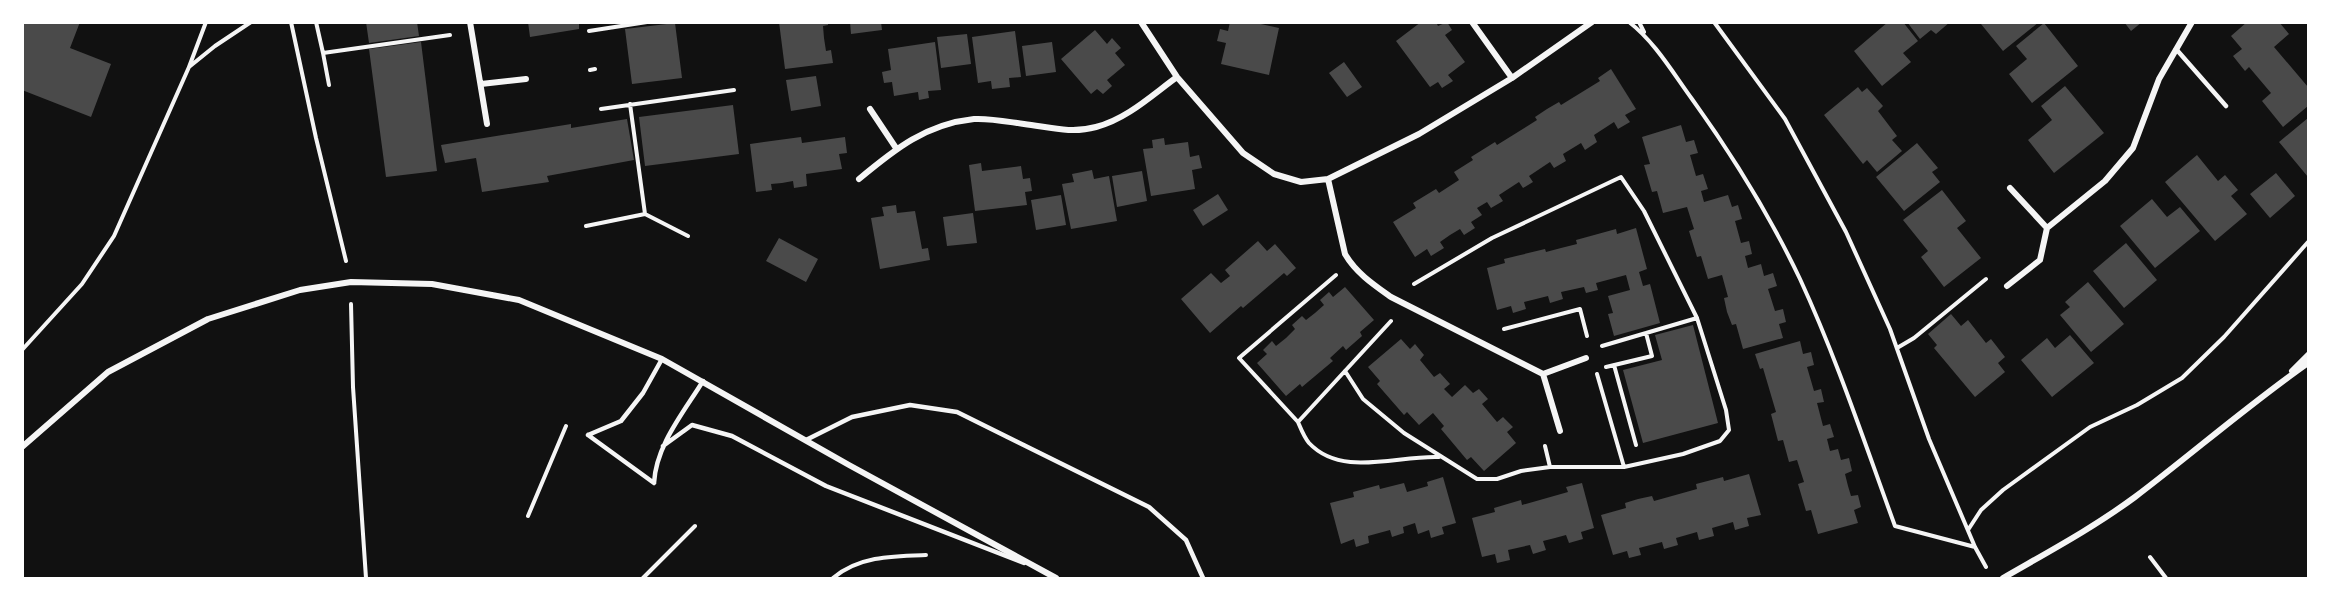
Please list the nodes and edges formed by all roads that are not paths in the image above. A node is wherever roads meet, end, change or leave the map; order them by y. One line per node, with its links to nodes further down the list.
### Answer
1 (470, 22): 10 (street)
2 (1141, 22): 7 (street)
3 (1472, 22): 8 (street)
4 (1592, 22): 8 (street)
5 (2192, 22): 6 (street)
6 (2176, 49): 11 (lane); 18 (street)
7 (1177, 77): 14 (street); 16 (street)
8 (1512, 78): 16 (street)
9 (526, 79): 10 (street)
10 (481, 84): 13 (street)
11 (2226, 106)
12 (870, 110): 14 (street)
13 (487, 124)
14 (896, 148): 15 (street)
15 (859, 179)
16 (1328, 179): 24 (street)
17 (2010, 188): 18 (street)
18 (2047, 228): 19 (street)
19 (2007, 286)
20 (2308, 356): 26 (street)
21 (662, 358): 25 (street); 29 (lane); 30 (street)
22 (1586, 358): 24 (street)
23 (2308, 363): 26 (street)
24 (1543, 374): 27 (street)
25 (703, 381): 28 (street); 29 (lane)
26 (2274, 387): 34 (street)
27 (1560, 431)
28 (806, 440): 31 (street); 33 (lane)
29 (663, 446): 31 (lane)
30 (22, 447)
31 (1032, 567): 32 (street)
32 (1056, 579)
33 (1203, 579)
34 (2003, 579)

